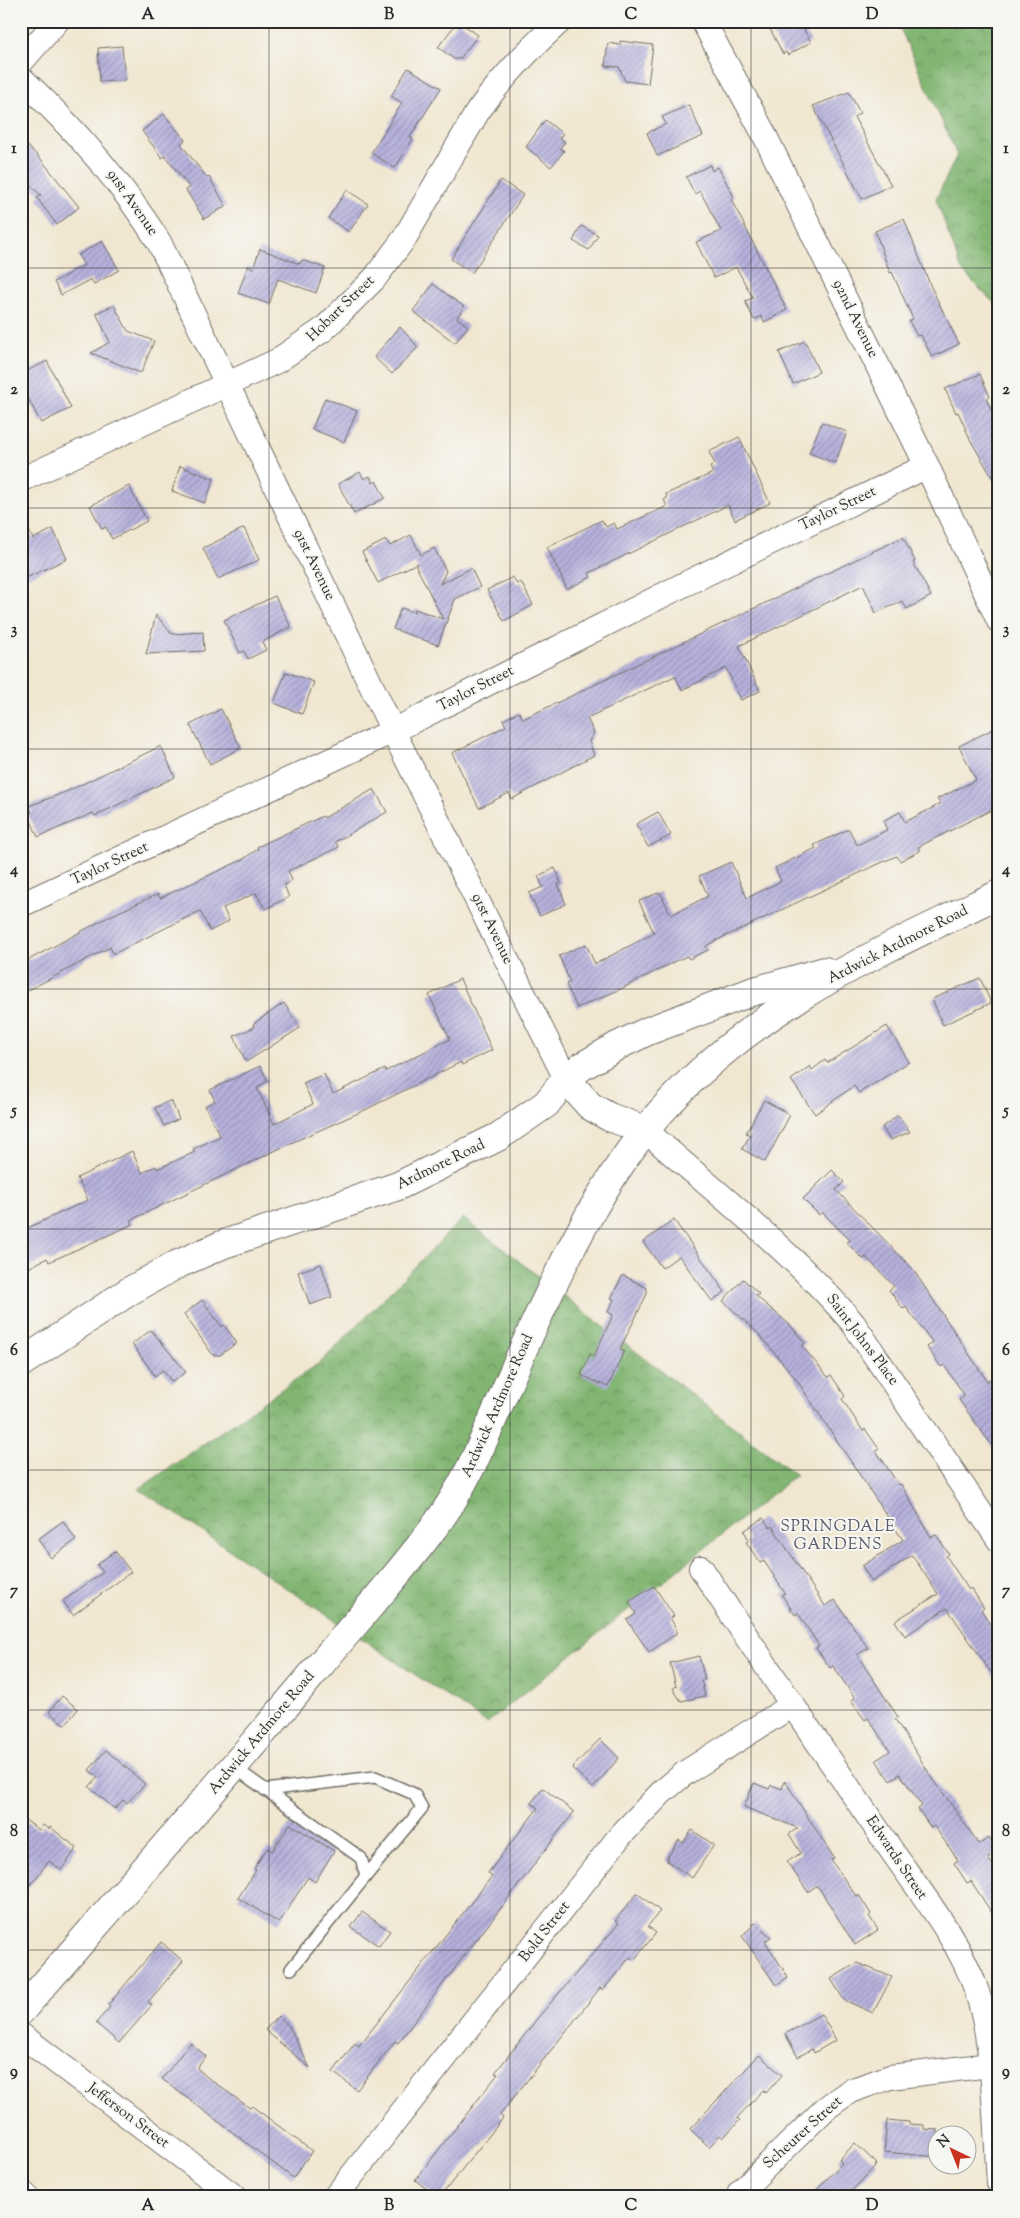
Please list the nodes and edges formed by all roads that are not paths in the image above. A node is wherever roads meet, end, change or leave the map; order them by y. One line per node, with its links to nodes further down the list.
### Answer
1 (57, 21): 4 (street)
2 (560, 21): 6 (street, Hobart Street)
3 (703, 21): 7 (street, 92nd Avenue)
4 (21, 62)
5 (21, 78): 6 (street, 91st Avenue)
6 (228, 384): 8 (street, Hobart Street); 10 (street, 91st Avenue)
7 (927, 466): 9 (street, 92nd Avenue); 10 (street, Taylor Street)
8 (21, 480)
9 (999, 621)
10 (393, 731): 12 (street, Taylor Street); 14 (street, 91st Avenue)
11 (999, 894): 13 (main road, Ardwick Ardmore Road)
12 (21, 906)
13 (855, 963): 14 (main road, Ardmore Road); 15 (main road, Ardwick Ardmore Road)
14 (566, 1079): 15 (main road); 16 (main road, Ardmore Road)
15 (645, 1130): 17 (street, Saint Johns Place); 20 (main road, Ardwick Ardmore Road)
16 (21, 1363)
17 (999, 1540)
18 (701, 1568): 19 (street, Edwards Street)
19 (791, 1706): 26 (street, Edwards Street); 32 (street, Bold Street)
20 (234, 1768): 21 (lane); 24 (main road, Ardwick Ardmore Road)
21 (265, 1790): 22 (lane); 22 (lane)
22 (366, 1876): 23 (lane)
23 (291, 1970)
24 (21, 2011)
25 (21, 2035): 31 (street, Jefferson Street)
26 (990, 2065): 27 (street, Edwards Street); 28 (street, Scheurer Street)
27 (999, 2183)
28 (740, 2192)
29 (21, 2194): 30 (main road)
30 (24, 2197)
31 (235, 2197)
32 (335, 2197)

